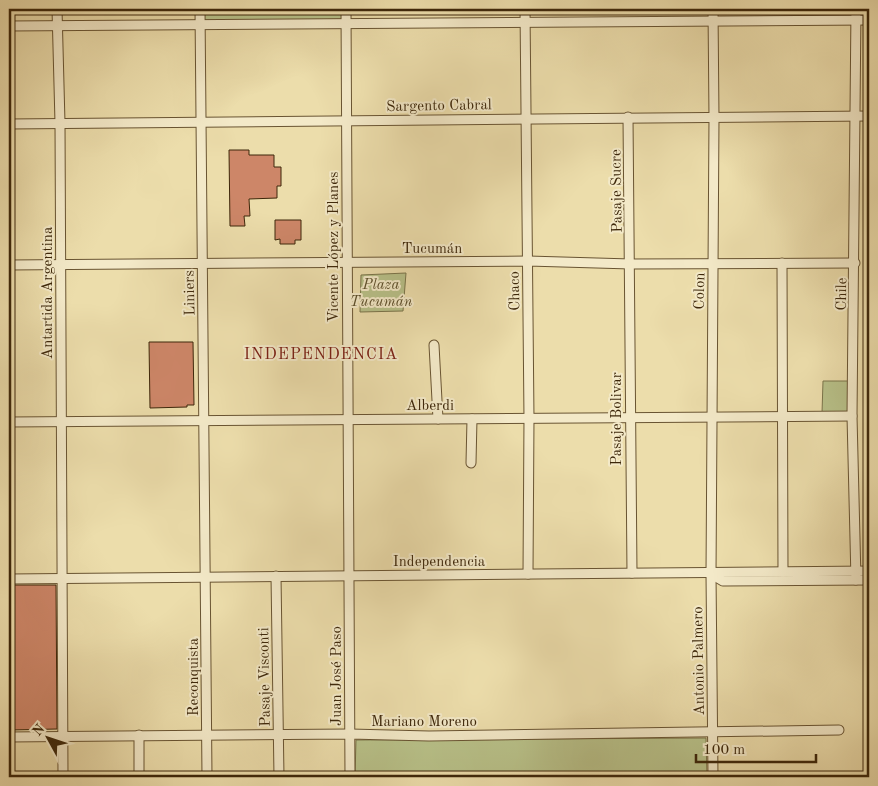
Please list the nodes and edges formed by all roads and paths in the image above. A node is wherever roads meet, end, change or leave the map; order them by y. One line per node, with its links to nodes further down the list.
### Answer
1 (57, 9): 13 (street, Antartida Argentina)
2 (200, 9): 12 (street, Liniers)
3 (346, 9): 11 (street, Vicente López y Planes)
4 (525, 9): 9 (street, Chaco)
5 (713, 9): 10 (street, Colon)
6 (856, 9): 7 (street, Chile)
7 (856, 20): 8 (street); 10 (street); 15 (street, Chile)
8 (869, 20)
9 (525, 22): 10 (street); 11 (street); 17 (street, Chaco)
10 (713, 22): 19 (street, Colon)
11 (346, 23): 12 (street); 20 (street, Vicente López y Planes)
12 (201, 24): 13 (street); 21 (street, Liniers)
13 (57, 25): 14 (street); 22 (street, Antartida Argentina)
14 (9, 26)
15 (854, 116): 16 (street, Sargento Cabral); 19 (street, Sargento Cabral); 28 (street, Chile)
16 (869, 116)
17 (527, 117): 18 (street, Sargento Cabral); 20 (street, Sargento Cabral); 24 (street, Chaco)
18 (628, 117): 19 (street, Sargento Cabral); 30 (street, Pasaje Sucre)
19 (714, 118): 31 (street, Colon)
20 (346, 120): 21 (street, Sargento Cabral); 25 (street, Vicente López y Planes)
21 (202, 121): 22 (street, Sargento Cabral); 26 (street, Liniers)
22 (60, 123): 23 (street, Sargento Cabral); 29 (street, Antartida Argentina)
23 (9, 124)
24 (528, 261): 25 (street, Tucumán); 30 (street, Tucumán); 37 (street, Chaco)
25 (347, 262): 26 (street, Tucumán); 39 (street, Vicente López y Planes)
26 (202, 263): 29 (street, Tucumán); 42 (street, Liniers)
27 (782, 263): 28 (street, Tucumán); 31 (street, Tucumán); 36 (street)
28 (855, 263): 34 (street, Chile)
29 (60, 264): 32 (street, Tucumán); 43 (street, Antartida Argentina)
30 (631, 264): 31 (street, Tucumán); 38 (street, Pasaje Bolivar)
31 (714, 264): 35 (street, Colon)
32 (9, 265)
33 (434, 345): 40 (street)
34 (852, 416): 36 (street, Alberdi); 53 (street, Chile)
35 (712, 417): 36 (street, Alberdi); 38 (street, Alberdi); 50 (street, Colon)
36 (784, 417): 47 (street)
37 (529, 418): 38 (street, Alberdi); 41 (street, Alberdi); 49 (street, Chaco)
38 (629, 418): 48 (street, Pasaje Bolivar)
39 (347, 419): 40 (street, Alberdi); 42 (street, Alberdi); 51 (street, Vicente López y Planes)
40 (438, 419): 41 (street, Alberdi)
41 (472, 419): 45 (street)
42 (206, 420): 43 (street, Alberdi); 54 (street, Liniers)
43 (60, 421): 44 (street, Alberdi); 55 (street, Antartida Argentina)
44 (9, 422)
45 (471, 463)
46 (869, 571): 53 (street, Independencia)
47 (783, 572): 50 (street, Independencia); 53 (street, Independencia)
48 (632, 573): 49 (street, Independencia); 50 (street, Independencia)
49 (528, 574): 51 (street, Independencia)
50 (711, 574): 53 (street); 59 (street, Antonio Palmero)
51 (349, 575): 52 (street, Independencia); 60 (street, Juan José Paso)
52 (276, 576): 54 (street, Independencia); 63 (street, Pasaje Visconti)
53 (856, 576): 57 (street)
54 (206, 577): 55 (street, Independencia); 62 (street, Reconquista)
55 (61, 578): 56 (street, Independencia); 64 (street, Antartida Argentina)
56 (9, 579)
57 (869, 580)
58 (839, 730): 59 (street, Mariano Moreno)
59 (713, 732): 60 (street, Mariano Moreno); 71 (street, Antonio Palmero)
60 (350, 734): 63 (street, Mariano Moreno); 70 (street, Juan José Paso)
61 (139, 735): 62 (street, Mariano Moreno); 64 (street, Mariano Moreno); 67 (street)
62 (207, 735): 63 (street, Mariano Moreno); 68 (street, Reconquista)
63 (278, 735): 69 (street, Pasaje Visconti)
64 (63, 736): 65 (street, Mariano Moreno); 66 (street, Antartida Argentina)
65 (9, 737)
66 (63, 777)
67 (139, 777)
68 (207, 777)
69 (279, 777)
70 (350, 777)
71 (713, 777)

